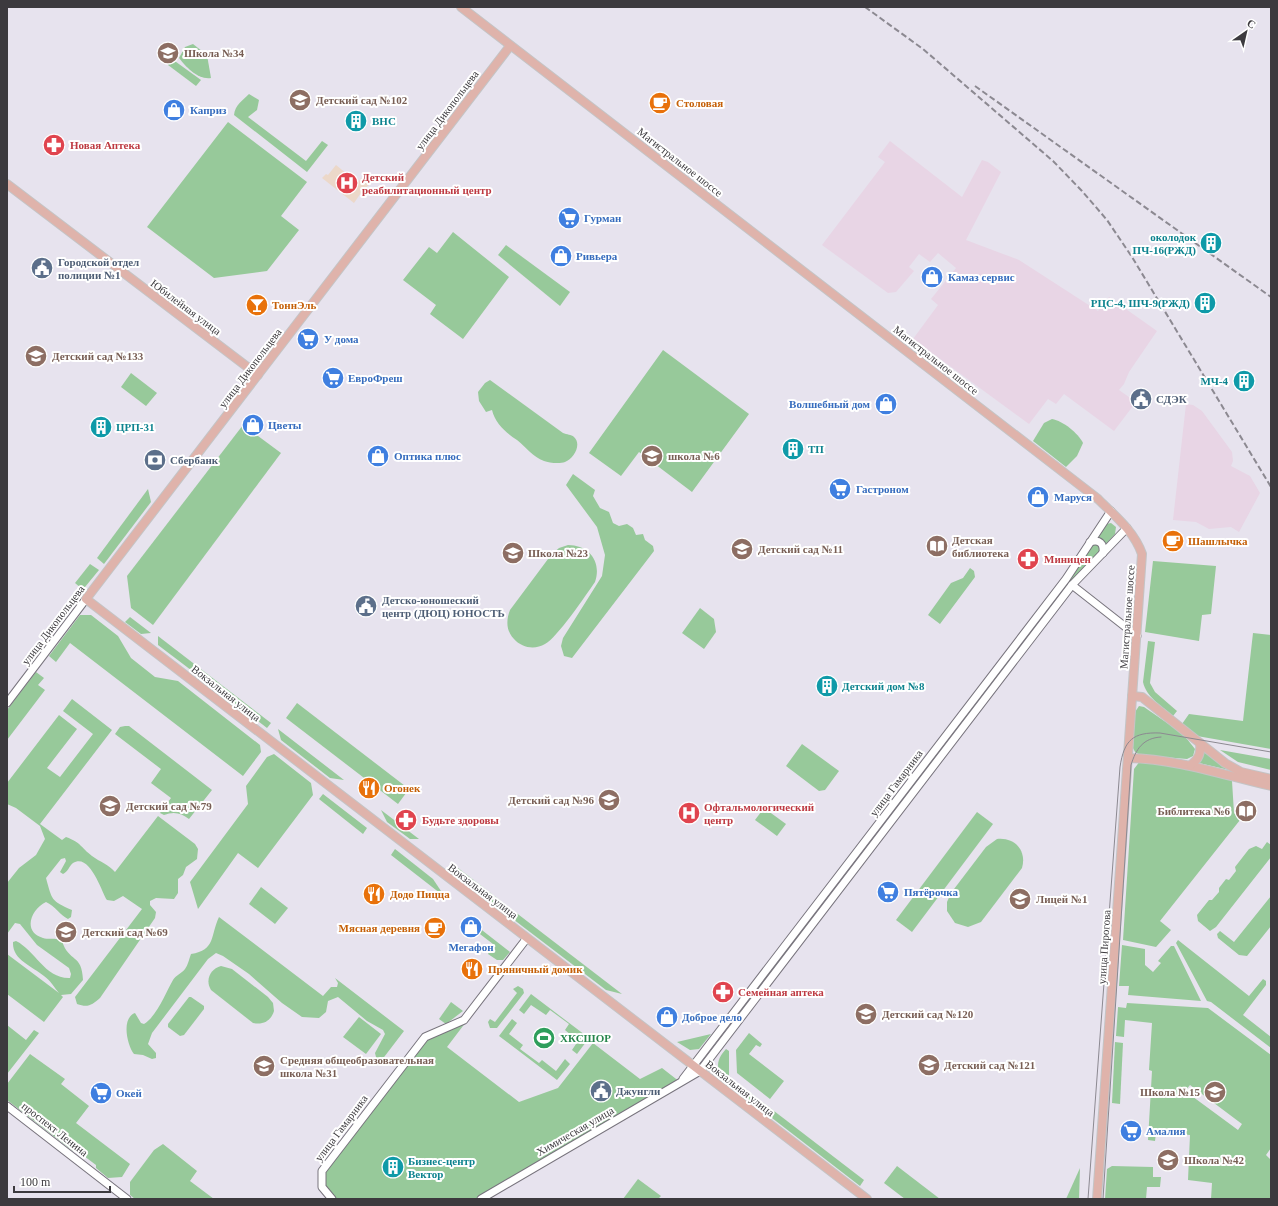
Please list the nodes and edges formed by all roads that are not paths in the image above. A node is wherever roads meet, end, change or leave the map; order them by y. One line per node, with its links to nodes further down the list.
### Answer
1 (461, 7): 2 (main road, Магистральное шоссе)
2 (510, 46): 4 (main road, улица Дикопольцева); 5 (main road, Магистральное шоссе)
3 (7, 184): 4 (main road, Юбилейная улица)
4 (258, 375): 10 (main road, улица Дикопольцева)
5 (1111, 511): 6 (main road, Магистральное шоссе); 7 (street, улица Гамарника)
6 (1127, 528): 8 (street, улица Гамарника); 11 (main road, Магистральное шоссе)
7 (1090, 542): 8 (street); 20 (street, улица Гамарника)
8 (1103, 553): 9 (street, улица Гамарника)
9 (1072, 585): 11 (street); 21 (street, улица Гамарника)
10 (86, 599): 13 (street, улица Дикопольцева); 19 (main road, Вокзальная улица)
11 (1137, 636): 12 (main road, Магистральное шоссе)
12 (1132, 696): 14 (main road); 15 (main road, улица Пирогова)
13 (7, 703)
14 (1200, 743): 16 (main road); 17 (main road)
15 (1128, 758): 16 (main road); 28 (main road, улица Пирогова)
16 (1191, 765): 18 (main road)
17 (1271, 779)
18 (1271, 786)
19 (527, 938): 20 (main road, Вокзальная улица); 25 (street, улица Гамарника)
20 (693, 1066): 21 (main road, Вокзальная улица); 22 (street, Химическая улица)
21 (700, 1071): 22 (street, Химическая улица); 27 (main road, Вокзальная улица)
22 (680, 1082): 26 (street, Химическая улица)
23 (7, 1106): 24 (street, проспект Ленина)
24 (127, 1199)
25 (332, 1199)
26 (481, 1199)
27 (867, 1199)
28 (1097, 1199)

